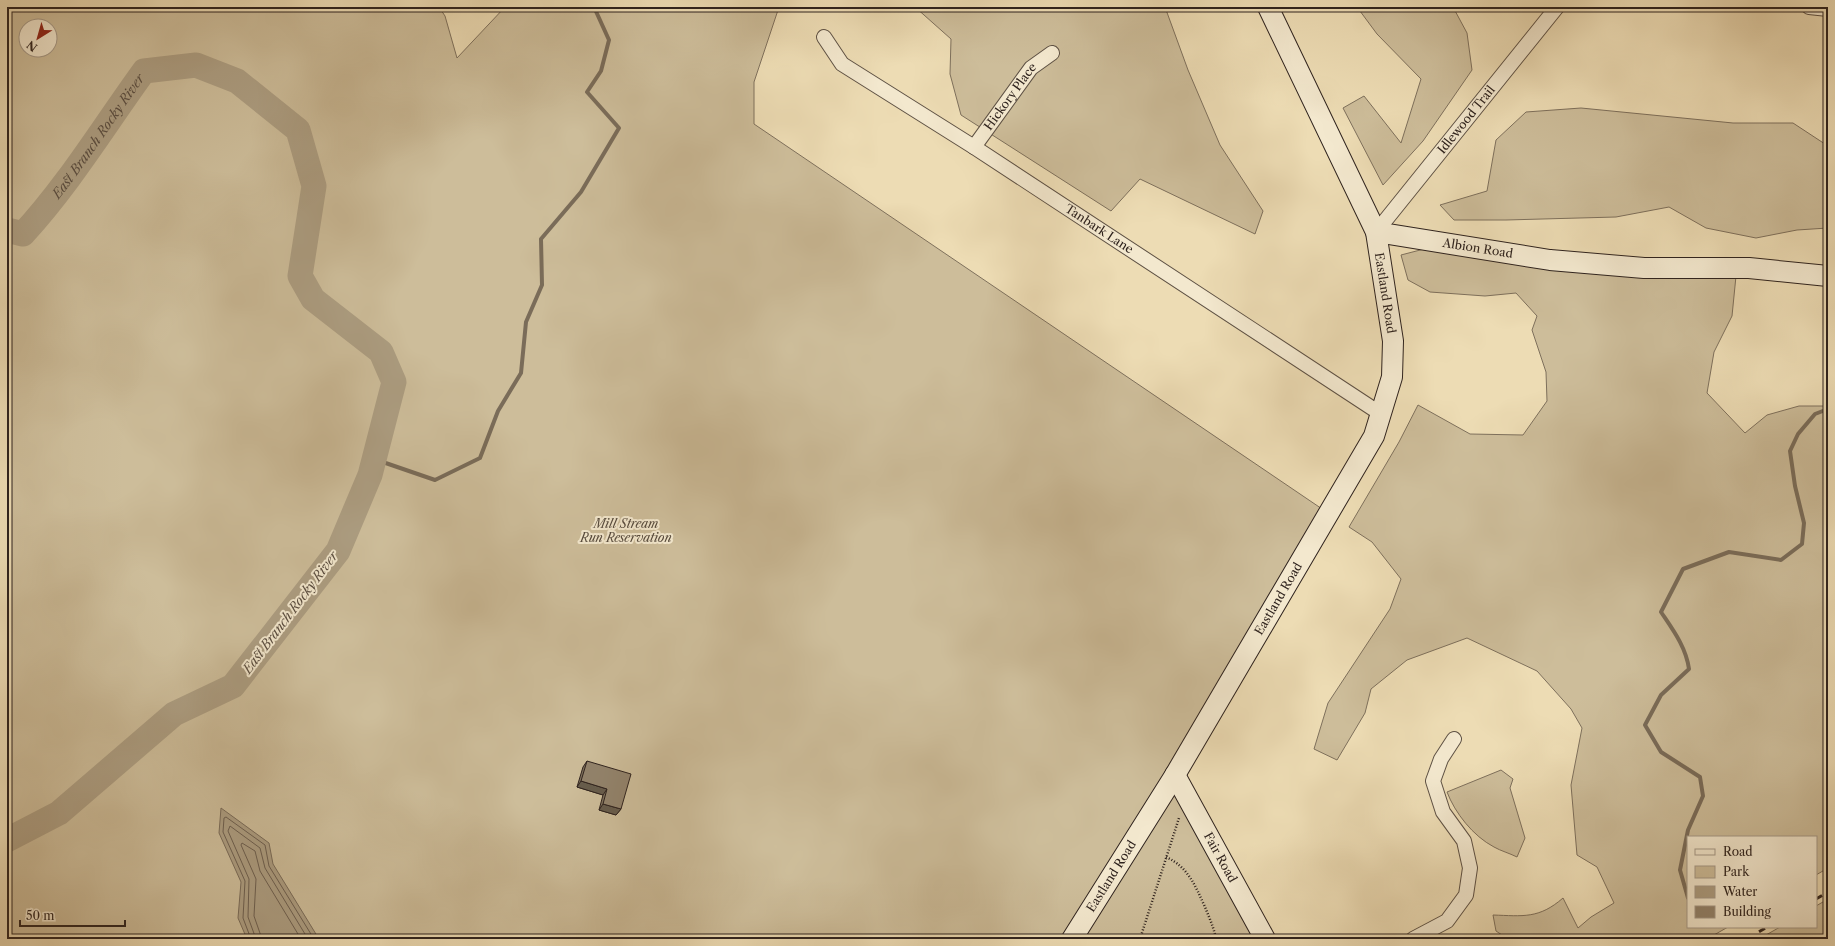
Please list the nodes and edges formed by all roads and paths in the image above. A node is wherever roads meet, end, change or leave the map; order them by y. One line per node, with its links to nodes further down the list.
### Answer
1 (1268, 7): 8 (street)
2 (1557, 7): 8 (street, Idlewood Trail)
3 (1809, 7): 4 (street)
4 (1828, 9)
5 (824, 38): 7 (street, Tanbark Lane)
6 (1052, 52): 7 (street, Hickory Place)
7 (974, 148): 10 (street, Tanbark Lane)
8 (1376, 232): 9 (street, Albion Road); 10 (street, Eastland Road)
9 (1828, 276)
10 (1381, 414): 12 (street, Eastland Road)
11 (1454, 739): 19 (street)
12 (1175, 775): 15 (street, Eastland Road); 18 (street, Fair Road)
13 (1182, 813): 14 (path)
14 (1166, 857): 16 (path); 17 (path)
15 (1072, 939)
16 (1140, 939)
17 (1216, 939)
18 (1265, 939)
19 (1413, 939)

